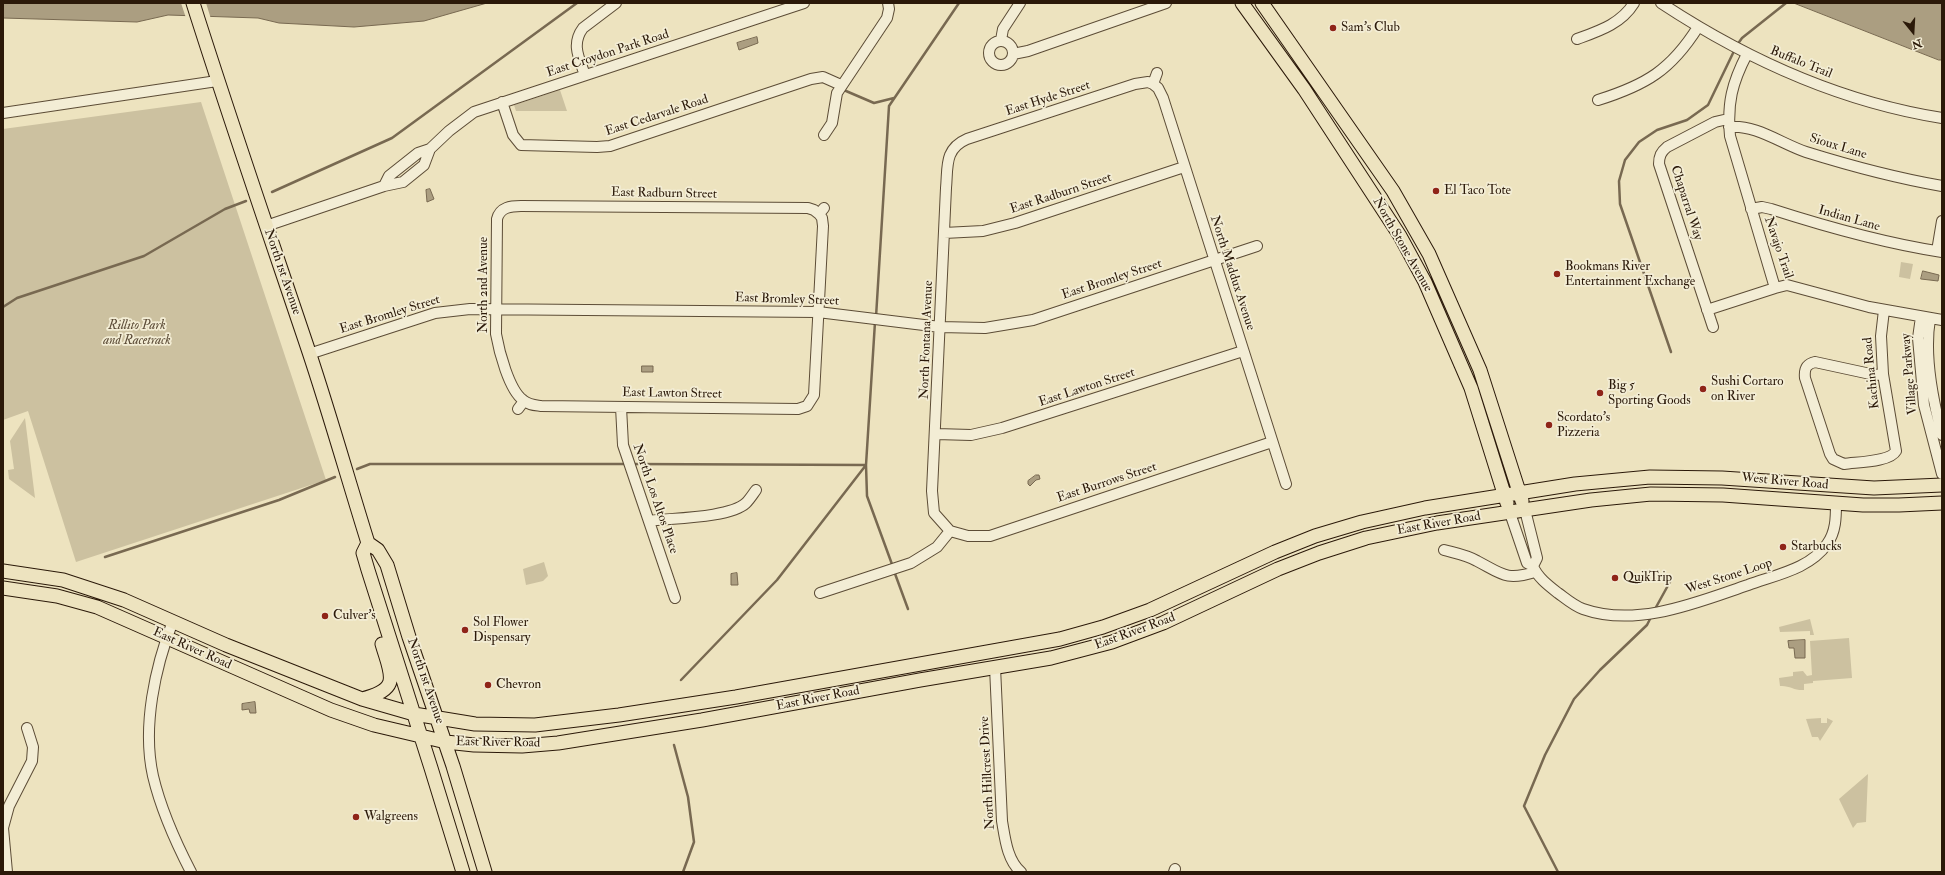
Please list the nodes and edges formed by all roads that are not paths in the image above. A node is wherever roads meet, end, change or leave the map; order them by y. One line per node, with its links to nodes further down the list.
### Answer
1 (192, 3): 18 (main road, North 1st Avenue)
2 (616, 3): 17 (street)
3 (804, 3): 17 (street, East Croydon Park Road)
4 (888, 3): 20 (street)
5 (1020, 3): 13 (street)
6 (1166, 3): 15 (street)
7 (1242, 3): 62 (main road, North Stone Avenue)
8 (1262, 3): 60 (main road, North Stone Avenue)
9 (1634, 3): 12 (street)
10 (1661, 3): 11 (street, Buffalo Trail)
11 (1698, 27): 14 (street, Buffalo Trail); 21 (street)
12 (1577, 39)
13 (1001, 40): 15 (street); 15 (street)
14 (1745, 53): 24 (street, Buffalo Trail); 25 (street, Navajo Trail)
15 (1013, 54)
16 (1157, 73): 19 (street)
17 (585, 75): 22 (street, East Croydon Park Road)
18 (217, 82): 23 (street); 33 (main road, North 1st Avenue)
19 (1153, 84): 27 (street, East Hyde Street); 28 (street, North Maddux Avenue)
20 (841, 85): 22 (street, East Cedarvale Road); 26 (street)
21 (1598, 100)
22 (502, 102): 33 (street, East Croydon Park Road)
23 (3, 113)
24 (1942, 118)
25 (1729, 123): 29 (street, Sioux Lane); 31 (street, Navajo Trail); 40 (street, Chaparral Way)
26 (824, 135)
27 (954, 147): 34 (street, North Fontana Avenue)
28 (1184, 167): 34 (street, East Radburn Street); 37 (street, North Maddux Avenue)
29 (1942, 186)
30 (500, 208): 39 (street, North 2nd Avenue); 42 (street, East Radburn Street)
31 (1751, 209): 36 (street, Indian Lane); 38 (street, Navajo Trail)
32 (1942, 222): 36 (street)
33 (266, 226): 48 (main road, North 1st Avenue)
34 (944, 233): 45 (street, North Fontana Avenue)
35 (1257, 246): 37 (street, East Bromley Street)
36 (1940, 252)
37 (1214, 260): 45 (street, East Bromley Street); 47 (street, North Maddux Avenue)
38 (1776, 288): 40 (street); 41 (street, Navajo Trail)
39 (496, 308): 42 (street, East Bromley Street); 48 (street, East Bromley Street); 50 (street, North 2nd Avenue)
40 (1707, 310): 46 (street)
41 (1884, 310): 43 (street, Navajo Trail); 49 (street, Kachina Road)
42 (818, 312): 45 (street, East Bromley Street); 51 (street, East Lawton Street)
43 (1926, 318): 44 (street, Navajo Trail); 53 (street, Village Parkway); 55 (street, Village Parkway)
44 (1942, 320)
45 (940, 327): 52 (street, North Fontana Avenue)
46 (1713, 327)
47 (1243, 351): 52 (street, East Lawton Street); 54 (street, North Maddux Avenue)
48 (309, 354): 69 (main road, North 1st Avenue)
49 (1883, 374): 49 (street, Kachina Road)
50 (521, 405): 51 (street, East Lawton Street)
51 (621, 407): 67 (street, North Los Altos Place)
52 (936, 434): 68 (street, North Fontana Avenue)
53 (1942, 435)
54 (1272, 442): 57 (street, North Maddux Avenue); 68 (street, East Burrows Street)
55 (1942, 474)
56 (1628, 478): 58 (main road, West River Road); 60 (main road, East River Road)
57 (1286, 484)
58 (1942, 485)
59 (756, 490): 67 (street)
60 (1519, 493): 62 (main road, East River Road); 65 (main road, North Stone Avenue)
61 (1636, 495): 63 (main road, West River Road); 65 (main road, East River Road)
62 (1505, 496): 66 (main road, North Stone Avenue); 76 (main road, East River Road)
63 (1836, 503): 64 (main road, West River Road); 71 (street, West Stone Loop)
64 (1942, 503)
65 (1525, 510): 66 (main road, East River Road); 71 (street)
66 (1510, 513): 71 (street, West Stone Loop); 81 (main road, East River Road)
67 (649, 521): 75 (street, North Los Altos Place)
68 (950, 530): 74 (street)
69 (368, 543): 77 (main road, North 1st Avenue); 85 (main road, North 1st Avenue)
70 (1444, 550): 71 (street)
71 (1534, 569)
72 (3, 571): 78 (main road, East River Road)
73 (3, 588): 80 (main road, East River Road)
74 (820, 593)
75 (675, 598)
76 (1176, 598): 79 (main road, East River Road); 81 (main road)
77 (379, 607): 83 (main road); 84 (main road, North 1st Avenue)
78 (173, 621): 80 (street); 83 (main road, East River Road)
79 (1103, 627): 82 (main road); 85 (main road, East River Road)
80 (166, 637): 87 (main road, East River Road); 91 (street)
81 (1088, 648): 82 (main road, East River Road)
82 (995, 668): 88 (main road, East River Road); 94 (street, North Hillcrest Drive)
83 (362, 699): 84 (main road, East River Road)
84 (414, 714): 85 (main road, East River Road); 87 (main road, North 1st Avenue)
85 (438, 718): 88 (main road, North 1st Avenue)
86 (28, 728): 89 (street)
87 (421, 736): 88 (main road, East River Road); 92 (main road, North 1st Avenue)
88 (446, 742): 93 (main road, North 1st Avenue)
89 (3, 828): 90 (street)
90 (6, 872)
91 (191, 872)
92 (463, 872)
93 (485, 872)
94 (1021, 872)

